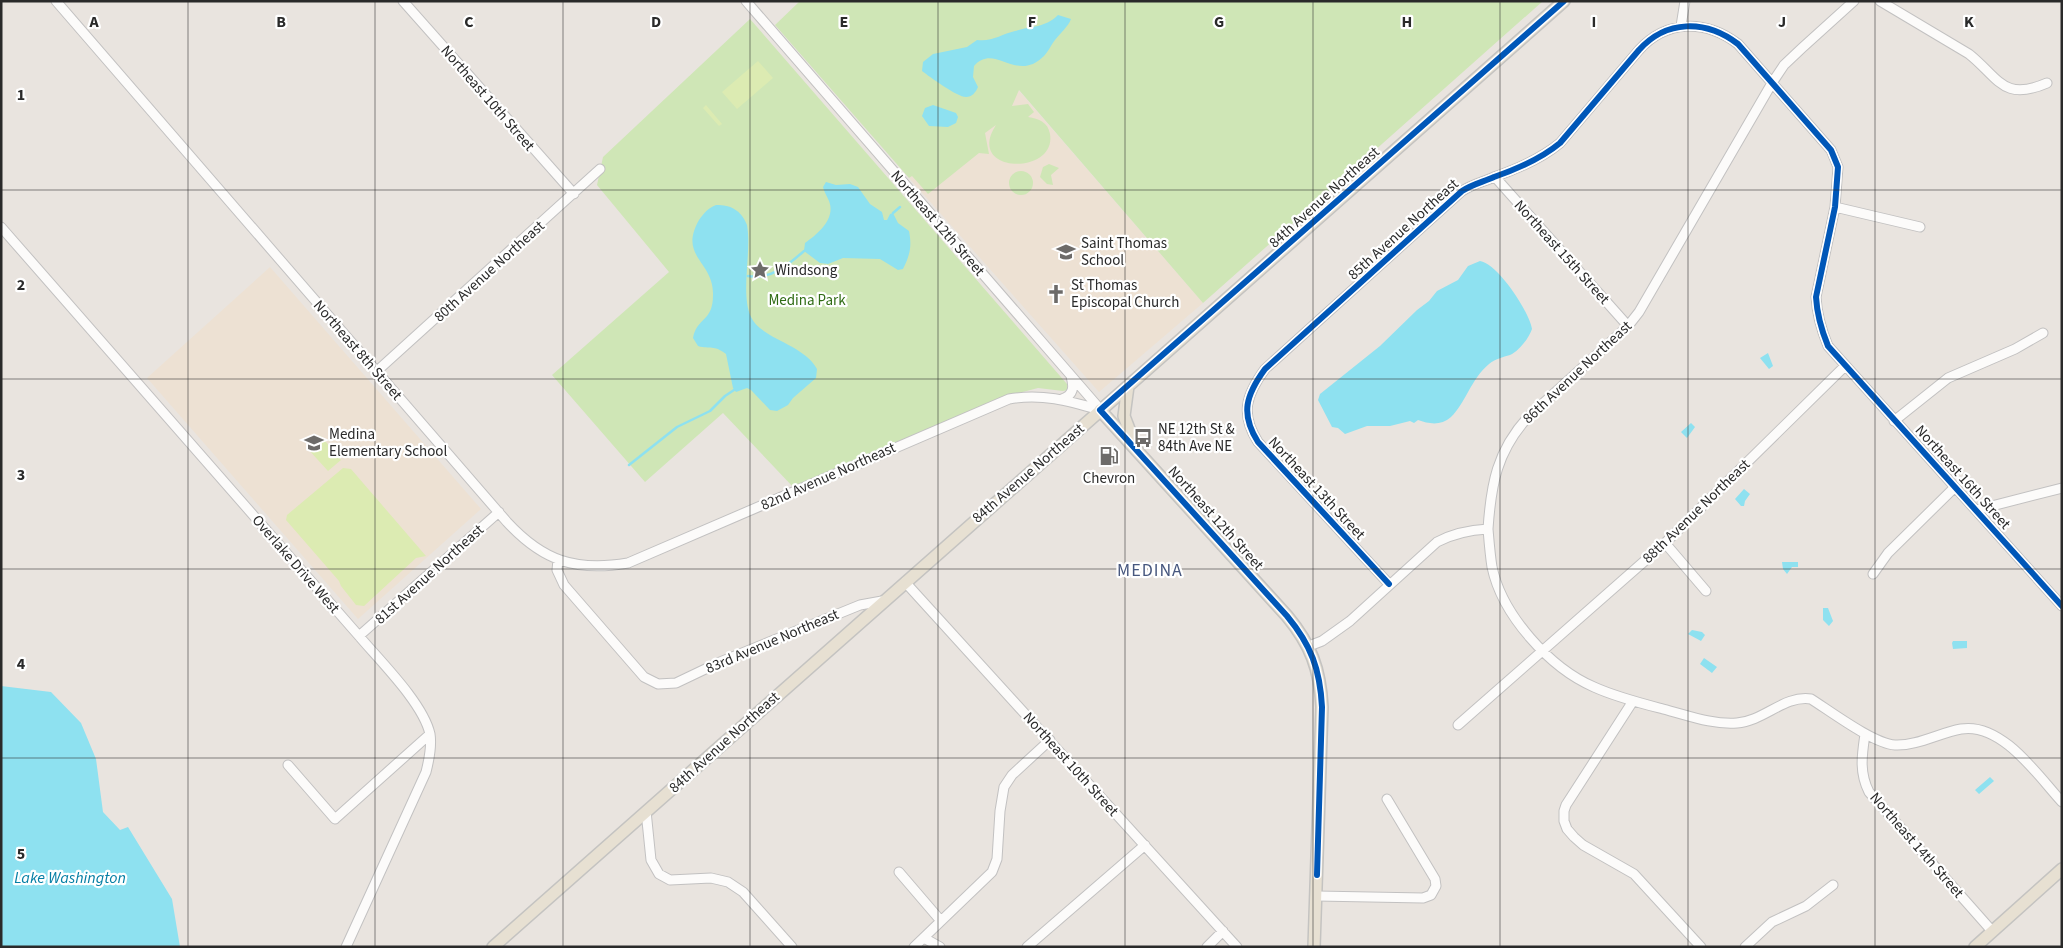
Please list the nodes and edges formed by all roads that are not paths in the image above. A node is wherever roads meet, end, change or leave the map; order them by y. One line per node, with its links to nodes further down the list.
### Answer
1 (56, 1): 20 (street, Northeast 8th Street)
2 (403, 1): 13 (street, Northeast 10th Street)
3 (746, 1): 21 (street, Northeast 12th Street)
4 (1564, 1): 22 (main road, 84th Avenue Northeast)
5 (1685, 1): 8 (street)
6 (1854, 1): 9 (street, 86th Avenue Northeast)
7 (1880, 1): 10 (street)
8 (1681, 26): 9 (street, Northeast 16th Street); 12 (street, 85th Avenue Northeast)
9 (1772, 83): 14 (street, Northeast 16th Street); 17 (street, 86th Avenue Northeast)
10 (2047, 83)
11 (600, 169): 13 (street, 80th Avenue Northeast)
12 (1496, 177): 17 (street, Northeast 15th Street); 24 (street, 85th Avenue Northeast)
13 (574, 194): 20 (street, 80th Avenue Northeast)
14 (1834, 207): 16 (street); 19 (street, Northeast 16th Street)
15 (1, 227): 41 (street, Overlake Drive West)
16 (1920, 228)
17 (1628, 326): 32 (street, 86th Avenue Northeast)
18 (2043, 333): 26 (street)
19 (1845, 366): 26 (street, Northeast 16th Street); 33 (street, 88th Avenue Northeast)
20 (377, 371): 31 (street, Northeast 8th Street)
21 (1071, 375): 23 (street); 25 (street, Northeast 12th Street)
22 (1128, 386): 25 (main road, 84th Avenue Northeast); 27 (main road)
23 (1062, 399): 25 (street, 82nd Avenue Northeast); 34 (street, 82nd Avenue Northeast)
24 (1248, 399): 37 (street, Northeast 13th Street)
25 (1100, 410): 27 (main road, Northeast 12th Street); 36 (main road, 84th Avenue Northeast)
26 (1894, 421): 28 (street, Northeast 16th Street)
27 (1137, 450): 42 (main road, Northeast 12th Street)
28 (1954, 487): 30 (street, Northeast 16th Street); 35 (street)
29 (2062, 488): 30 (street)
30 (1976, 510): 40 (street, Northeast 16th Street)
31 (498, 512): 34 (street, Northeast 8th Street); 41 (street, 81st Avenue Northeast)
32 (1488, 529): 37 (street); 43 (street)
33 (1665, 543): 38 (street); 43 (street, 88th Avenue Northeast)
34 (558, 560): 39 (street, 83rd Avenue Northeast)
35 (1873, 574)
36 (905, 582): 39 (main road, 84th Avenue Northeast); 48 (street, Northeast 10th Street)
37 (1389, 584): 42 (street)
38 (1706, 591)
39 (882, 601): 52 (main road, 84th Avenue Northeast)
40 (2062, 606)
41 (359, 636): 46 (street, Overlake Drive West)
42 (1309, 646): 57 (main road, Northeast 12th Street)
43 (1542, 651): 44 (street); 45 (street, 88th Avenue Northeast)
44 (1633, 701): 47 (street); 71 (street)
45 (1458, 725)
46 (430, 734): 49 (street); 62 (street, Overlake Drive West)
47 (1866, 734): 51 (street); 60 (street, Northeast 14th Street)
48 (1050, 740): 53 (street, Northeast 10th Street); 58 (street)
49 (288, 766)
50 (1387, 800): 57 (street)
51 (2062, 802)
52 (646, 811): 63 (main road, 84th Avenue Northeast); 64 (street)
53 (1145, 844): 59 (street, Northeast 10th Street); 67 (street)
54 (899, 872): 58 (street)
55 (2060, 875): 60 (main road)
56 (1833, 885): 72 (street)
57 (1317, 896): 70 (main road, Northeast 12th Street)
58 (941, 920): 61 (street)
59 (1223, 931): 68 (street); 69 (street, Northeast 10th Street)
60 (1992, 931): 73 (main road)
61 (924, 938): 65 (street); 66 (street)
62 (346, 947)
63 (493, 947)
64 (792, 947)
65 (914, 947)
66 (940, 947)
67 (1027, 947)
68 (1207, 947)
69 (1237, 947)
70 (1314, 947)
71 (1701, 947)
72 (1745, 947)
73 (1975, 947)

